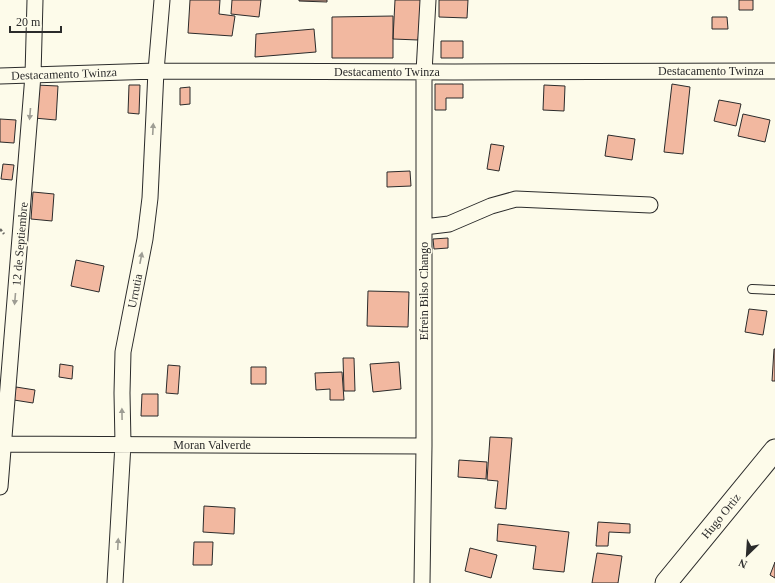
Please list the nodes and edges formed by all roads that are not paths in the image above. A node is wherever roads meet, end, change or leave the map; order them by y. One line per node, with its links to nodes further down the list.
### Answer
1 (35, 0): 7 (street, 12 de Septiembre)
2 (162, 0): 4 (street, Urrutia)
3 (428, 0): 6 (street, Efrein Bilso Chango)
4 (156, 71): 6 (street, Destacamento Twinza); 7 (street, Destacamento Twinza); 14 (street, Urrutia, one-way to 4)
5 (775, 71): 6 (street, Destacamento Twinza)
6 (424, 72): 10 (street, Efrein Bilso Chango)
7 (33, 75): 8 (street, Destacamento Twinza); 13 (street, 12 de Septiembre, one-way to 13)
8 (0, 76)
9 (650, 205): 10 (street)
10 (424, 227): 15 (street, Efrein Bilso Chango)
11 (752, 289): 12 (lane)
12 (775, 290)
13 (2, 444): 14 (street, Moran Valverde); 17 (street, 12 de Septiembre)
14 (123, 444): 15 (street, Moran Valverde); 19 (street, Urrutia, one-way to 14)
15 (424, 446): 20 (street, Efrein Bilso Chango)
16 (775, 450): 18 (street, Hugo Ortiz)
17 (0, 487)
18 (670, 582)
19 (116, 583)
20 (422, 583)

